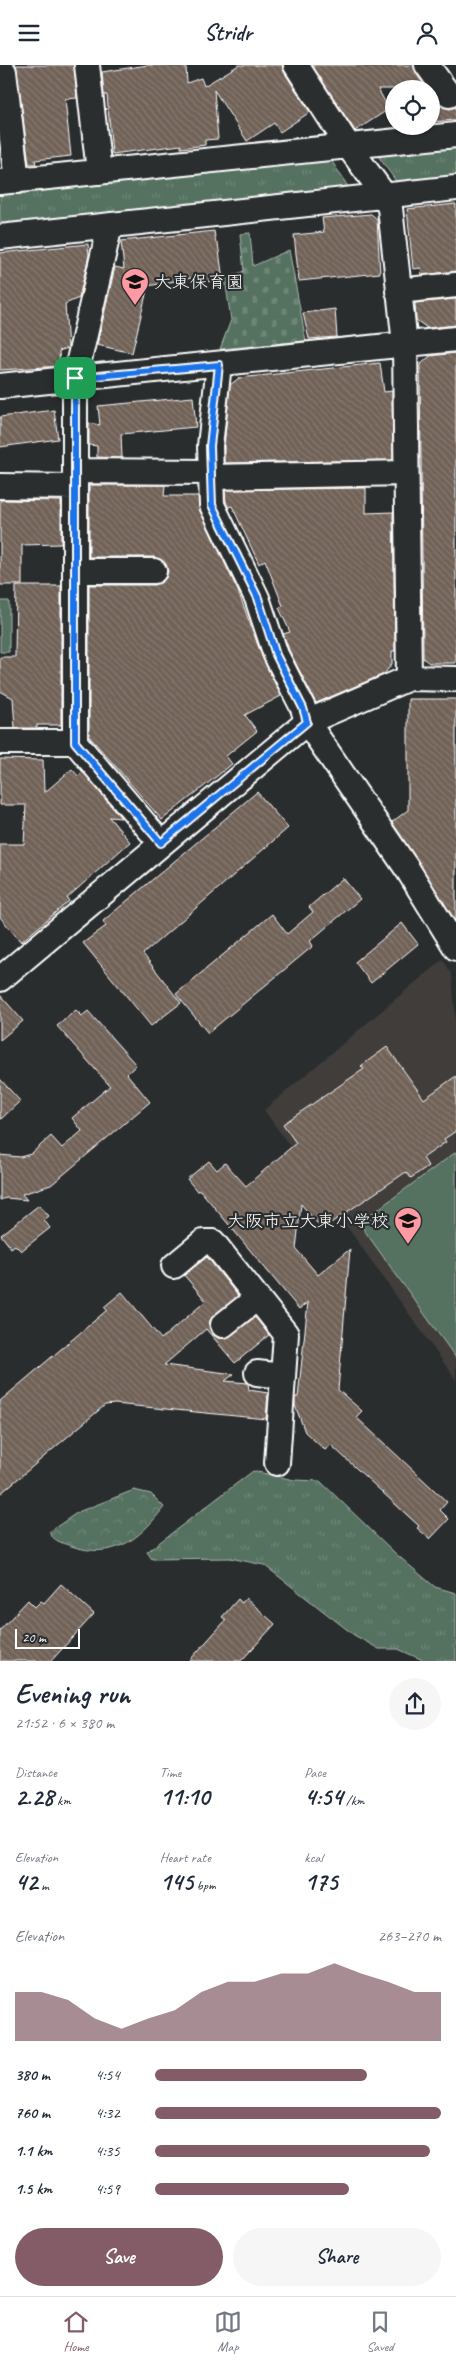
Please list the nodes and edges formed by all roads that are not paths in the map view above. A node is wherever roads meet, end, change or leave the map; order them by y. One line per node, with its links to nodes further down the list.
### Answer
1 (87, 65): 10 (street)
2 (296, 65): 9 (street)
3 (427, 65): 5 (street)
4 (4, 72): 11 (street)
5 (446, 98)
6 (440, 134): 8 (street)
7 (401, 135): 9 (street)
8 (456, 135)
9 (349, 147): 10 (street); 13 (street)
10 (99, 171): 11 (street)
11 (8, 181)
12 (456, 188): 13 (street)
13 (384, 195): 14 (street); 17 (street)
14 (110, 225): 15 (street); 21 (street)
15 (0, 237)
16 (456, 285): 17 (street)
17 (398, 291): 19 (street)
18 (456, 339): 19 (street)
19 (404, 344): 20 (street); 23 (street)
20 (219, 365): 21 (street); 24 (street)
21 (75, 378): 22 (street); 25 (street)
22 (0, 386)
23 (406, 473): 24 (street); 29 (street)
24 (210, 474): 25 (street); 31 (street)
25 (75, 479): 26 (street); 27 (street)
26 (0, 486)
27 (75, 571): 28 (street); 33 (street)
28 (154, 571)
29 (409, 678): 30 (street); 31 (street)
30 (456, 679)
31 (307, 722): 34 (street); 35 (street)
32 (0, 742): 33 (street)
33 (75, 742): 34 (street)
34 (161, 843): 36 (street)
35 (456, 947)
36 (2, 974)
37 (174, 1266): 38 (street)
38 (257, 1298): 39 (street); 41 (street)
39 (223, 1325)
40 (257, 1373): 41 (street)
41 (282, 1376): 42 (street)
42 (277, 1463)

